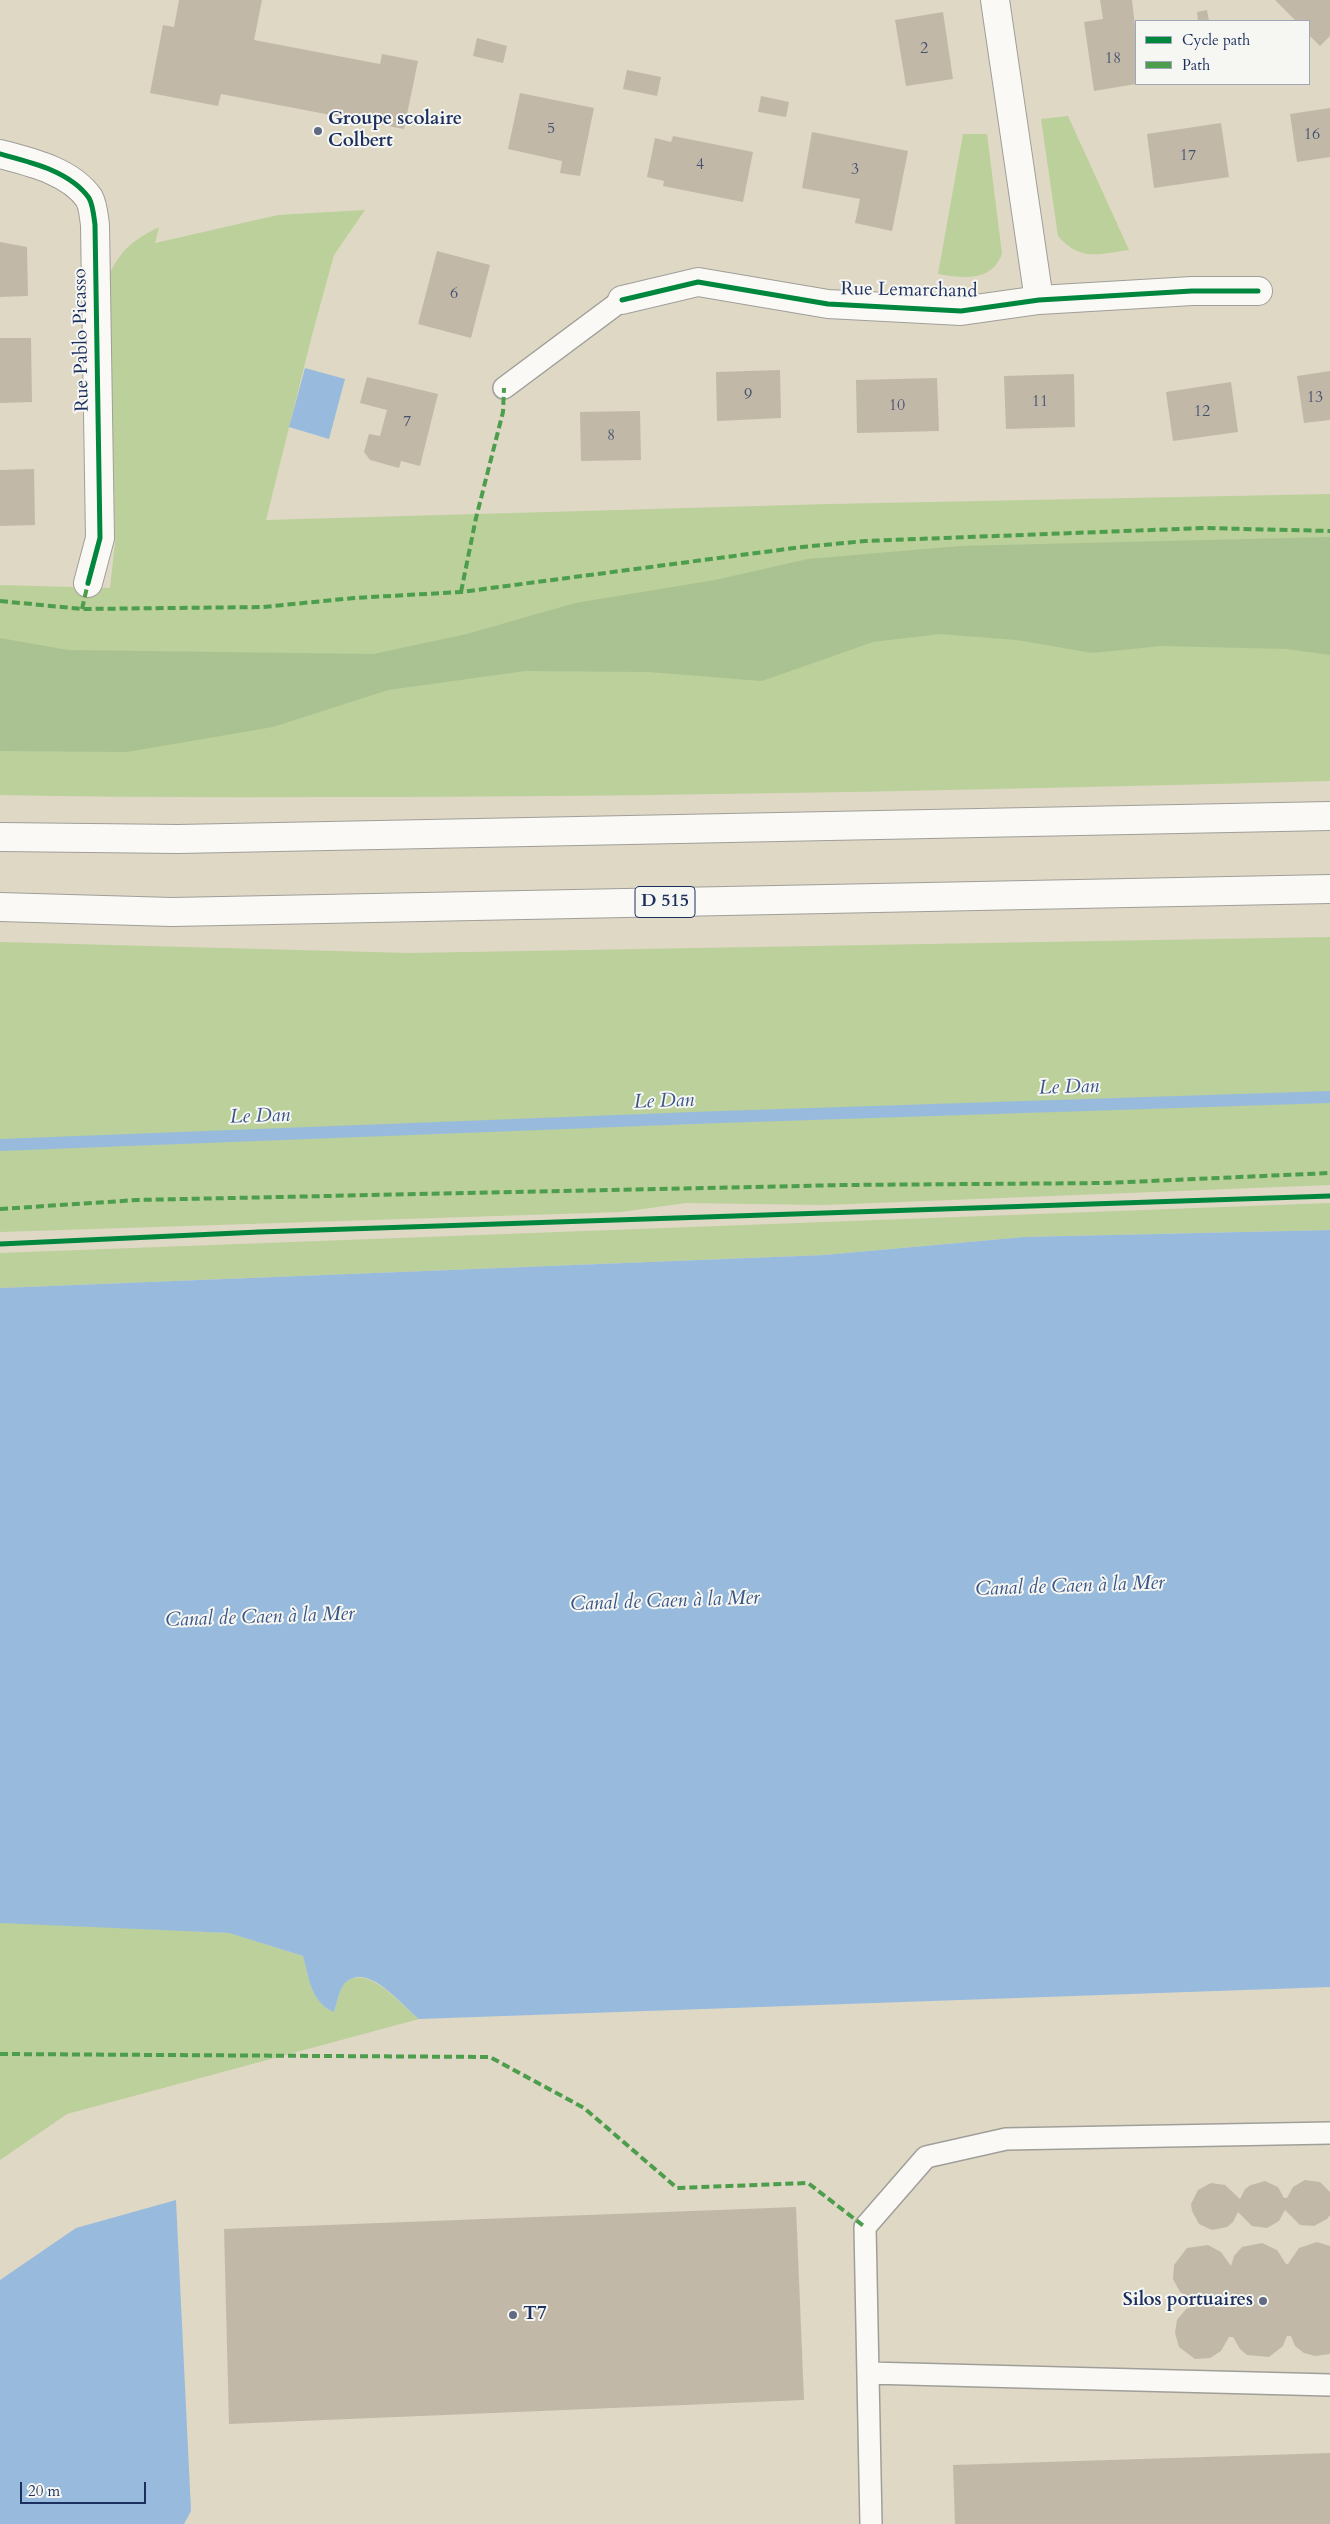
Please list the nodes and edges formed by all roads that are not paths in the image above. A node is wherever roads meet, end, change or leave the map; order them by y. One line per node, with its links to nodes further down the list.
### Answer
1 (995, 0): 5 (main road)
2 (0, 154): 7 (main road, Rue Pablo Picasso)
3 (1258, 291): 5 (main road, Rue Lemarchand)
4 (622, 300): 5 (main road, Rue Lemarchand); 6 (lane)
5 (1039, 300)
6 (504, 388)
7 (88, 583)
8 (1330, 816): 9 (main road)
9 (0, 837)
10 (1330, 889): 11 (main road, D 515)
11 (0, 907)
12 (1330, 2133): 13 (lane)
13 (869, 2373): 14 (lane); 15 (lane)
14 (1330, 2385)
15 (871, 2524)

